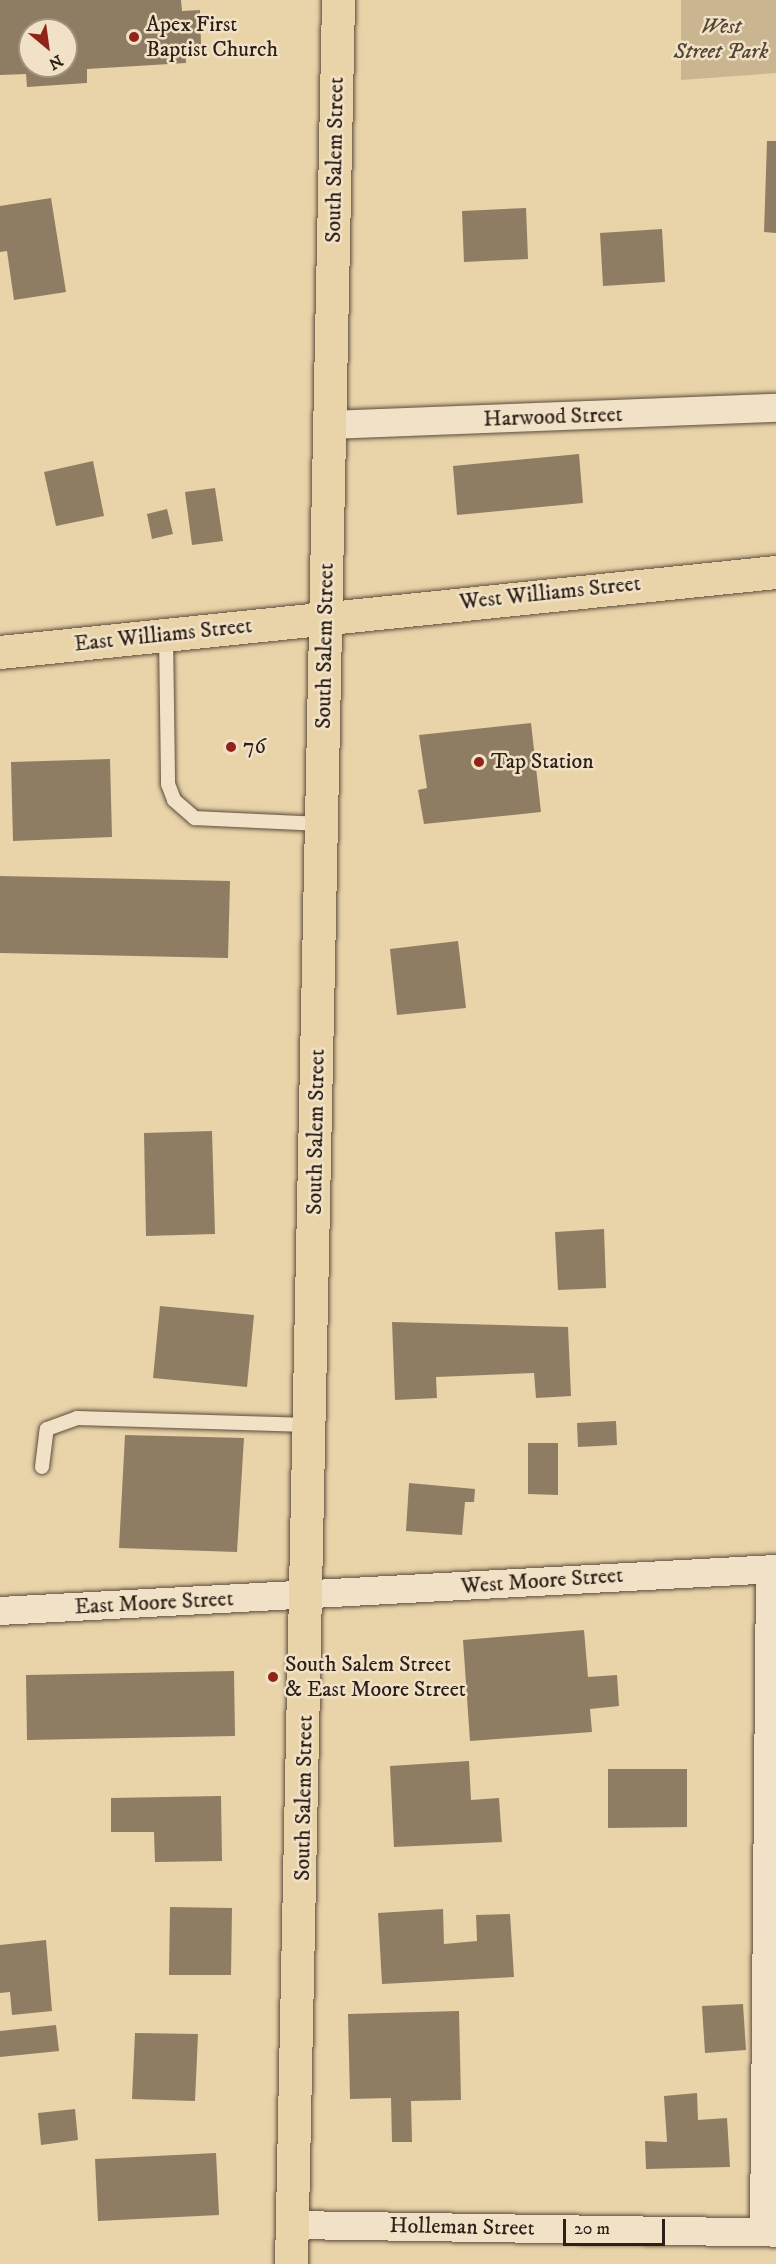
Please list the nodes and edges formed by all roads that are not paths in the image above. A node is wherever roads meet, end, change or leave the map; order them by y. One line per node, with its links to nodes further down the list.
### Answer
1 (338, 0): 3 (main road, South Salem Street)
2 (776, 408): 3 (street, Harwood Street)
3 (330, 425): 5 (main road, South Salem Street)
4 (776, 572): 5 (main road, West Williams Street)
5 (325, 617): 6 (main road, East Williams Street); 8 (main road, South Salem Street)
6 (165, 634): 7 (main road, East Williams Street); 8 (lane)
7 (0, 652)
8 (320, 824): 9 (main road, South Salem Street)
9 (312, 1425): 10 (lane); 12 (main road, South Salem Street)
10 (42, 1467)
11 (773, 1569): 12 (street, West Moore Street); 15 (street)
12 (309, 1595): 13 (street, East Moore Street); 14 (main road, South Salem Street)
13 (0, 1611)
14 (292, 2225): 15 (street, Holleman Street); 16 (main road, South Salem Street)
15 (770, 2232)
16 (291, 2264)

